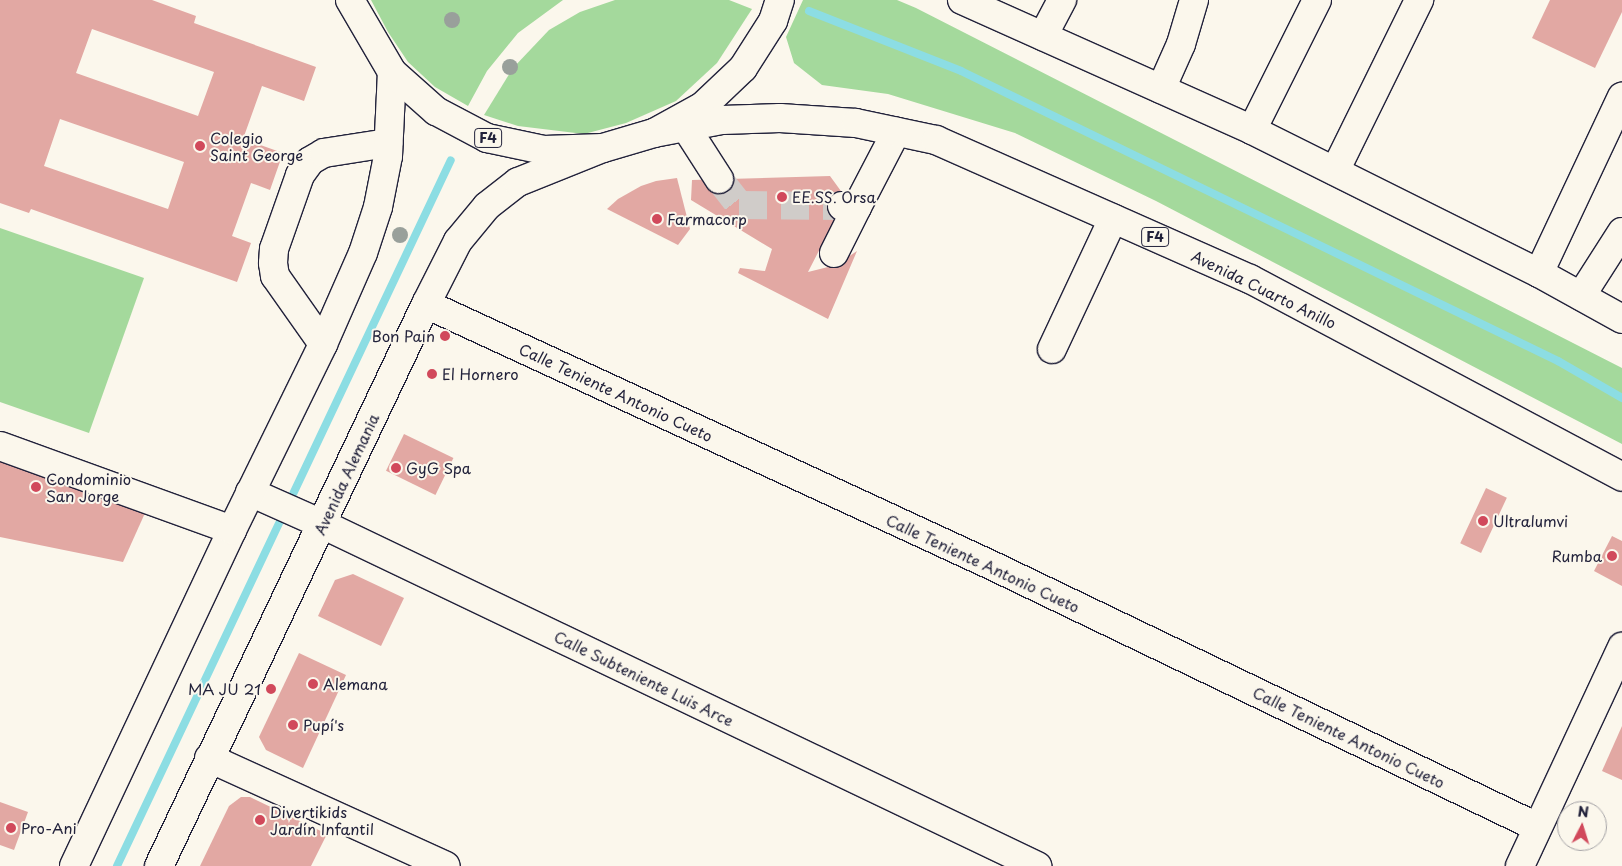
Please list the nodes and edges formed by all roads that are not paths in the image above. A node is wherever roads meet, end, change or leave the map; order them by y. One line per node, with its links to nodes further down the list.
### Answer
1 (962, 0): 8 (main road)
2 (1062, 0): 8 (main road)
3 (1194, 0): 10 (main road)
4 (1317, 0): 13 (main road)
5 (1419, 0): 18 (main road)
6 (350, 2): 9 (main road, F4)
7 (776, 11): 15 (main road, F4)
8 (1043, 36): 10 (main road)
9 (392, 72): 16 (main road); 17 (main road, F4)
10 (1161, 89): 13 (main road)
11 (1622, 96): 23 (main road)
12 (685, 126): 14 (main road, Avenida Cuarto Anillo / F4); 15 (main road, Avenida Cuarto Anillo / F4); 19 (main road)
13 (1252, 130): 18 (main road)
14 (896, 132): 20 (main road, Avenida Cuarto Anillo / F4); 22 (main road)
15 (654, 133): 17 (main road, F4)
16 (388, 143): 27 (main road); 27 (main road)
17 (603, 148): 25 (main road, Avenida Alemania)
18 (1335, 171): 23 (main road)
19 (719, 179)
20 (1113, 219): 28 (main road); 30 (main road, Avenida Cuarto Anillo / F4)
21 (1622, 232): 24 (main road)
22 (834, 253)
23 (1538, 272): 24 (main road)
24 (1581, 296): 26 (main road)
25 (426, 304): 32 (main road, Avenida Alemania); 36 (main road, Calle Teniente Antonio Cueto)
26 (1622, 319)
27 (322, 344): 31 (main road)
28 (1052, 349)
29 (0, 446): 33 (main road)
30 (1622, 477)
31 (255, 494): 32 (main road, Calle Subteniente Luis Arce); 33 (main road)
32 (319, 523): 35 (main road, Avenida Alemania); 40 (main road, Calle Subteniente Luis Arce)
33 (232, 530): 37 (main road)
34 (1622, 647): 36 (main road)
35 (210, 758): 38 (main road, Avenida Alemania); 39 (main road)
36 (1537, 828): 41 (main road)
37 (74, 866)
38 (159, 866)
39 (446, 866)
40 (1037, 866)
41 (1520, 866)

